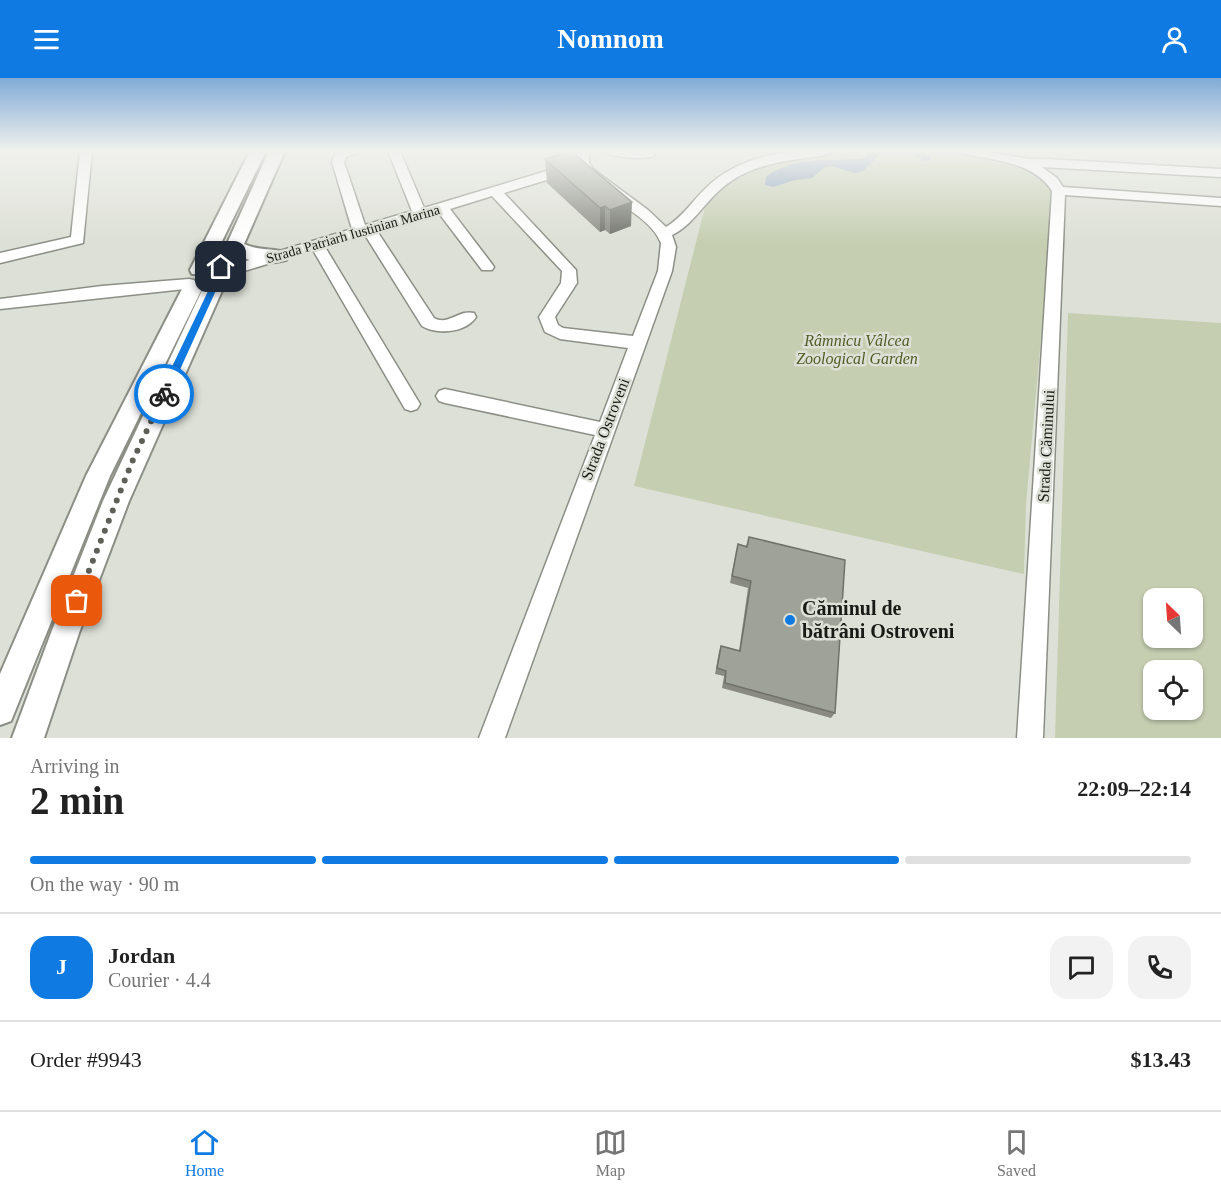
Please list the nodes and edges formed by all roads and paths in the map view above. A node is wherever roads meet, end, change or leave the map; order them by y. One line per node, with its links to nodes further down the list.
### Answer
1 (83, 182): 20 (street)
2 (245, 182): 22 (main road)
3 (263, 182): 18 (main road)
4 (345, 182): 15 (street)
5 (407, 182): 14 (street)
6 (521, 182): 11 (street, Strada Patriarh Iustinian Marina)
7 (600, 182): 16 (street)
8 (720, 182): 16 (street)
9 (1053, 182): 10 (street)
10 (1059, 191): 12 (street); 32 (street, Strada Căminului)
11 (496, 192): 13 (street, Strada Patriarh Iustinian Marina); 25 (street)
12 (1221, 202)
13 (441, 208): 14 (street, Strada Patriarh Iustinian Marina); 21 (street)
14 (420, 214): 15 (street, Strada Patriarh Iustinian Marina)
15 (364, 231): 17 (street, Strada Patriarh Iustinian Marina); 24 (street)
16 (664, 233): 25 (street, Strada Ostroveni)
17 (317, 245): 19 (street, Strada Patriarh Iustinian Marina); 27 (street)
18 (233, 246): 19 (main road); 22 (main road)
19 (280, 256): 22 (street, Strada Patriarh Iustinian Marina)
20 (0, 258)
21 (487, 267)
22 (205, 277): 23 (street, Strada Patriarh Iustinian Marina); 29 (main road); 30 (main road)
23 (0, 304)
24 (468, 317)
25 (638, 343): 28 (street, Strada Ostroveni)
26 (445, 396): 28 (street)
27 (411, 404)
28 (604, 430): 31 (street, Strada Ostroveni)
29 (0, 711)
30 (28, 738)
31 (492, 738)
32 (1030, 738)

